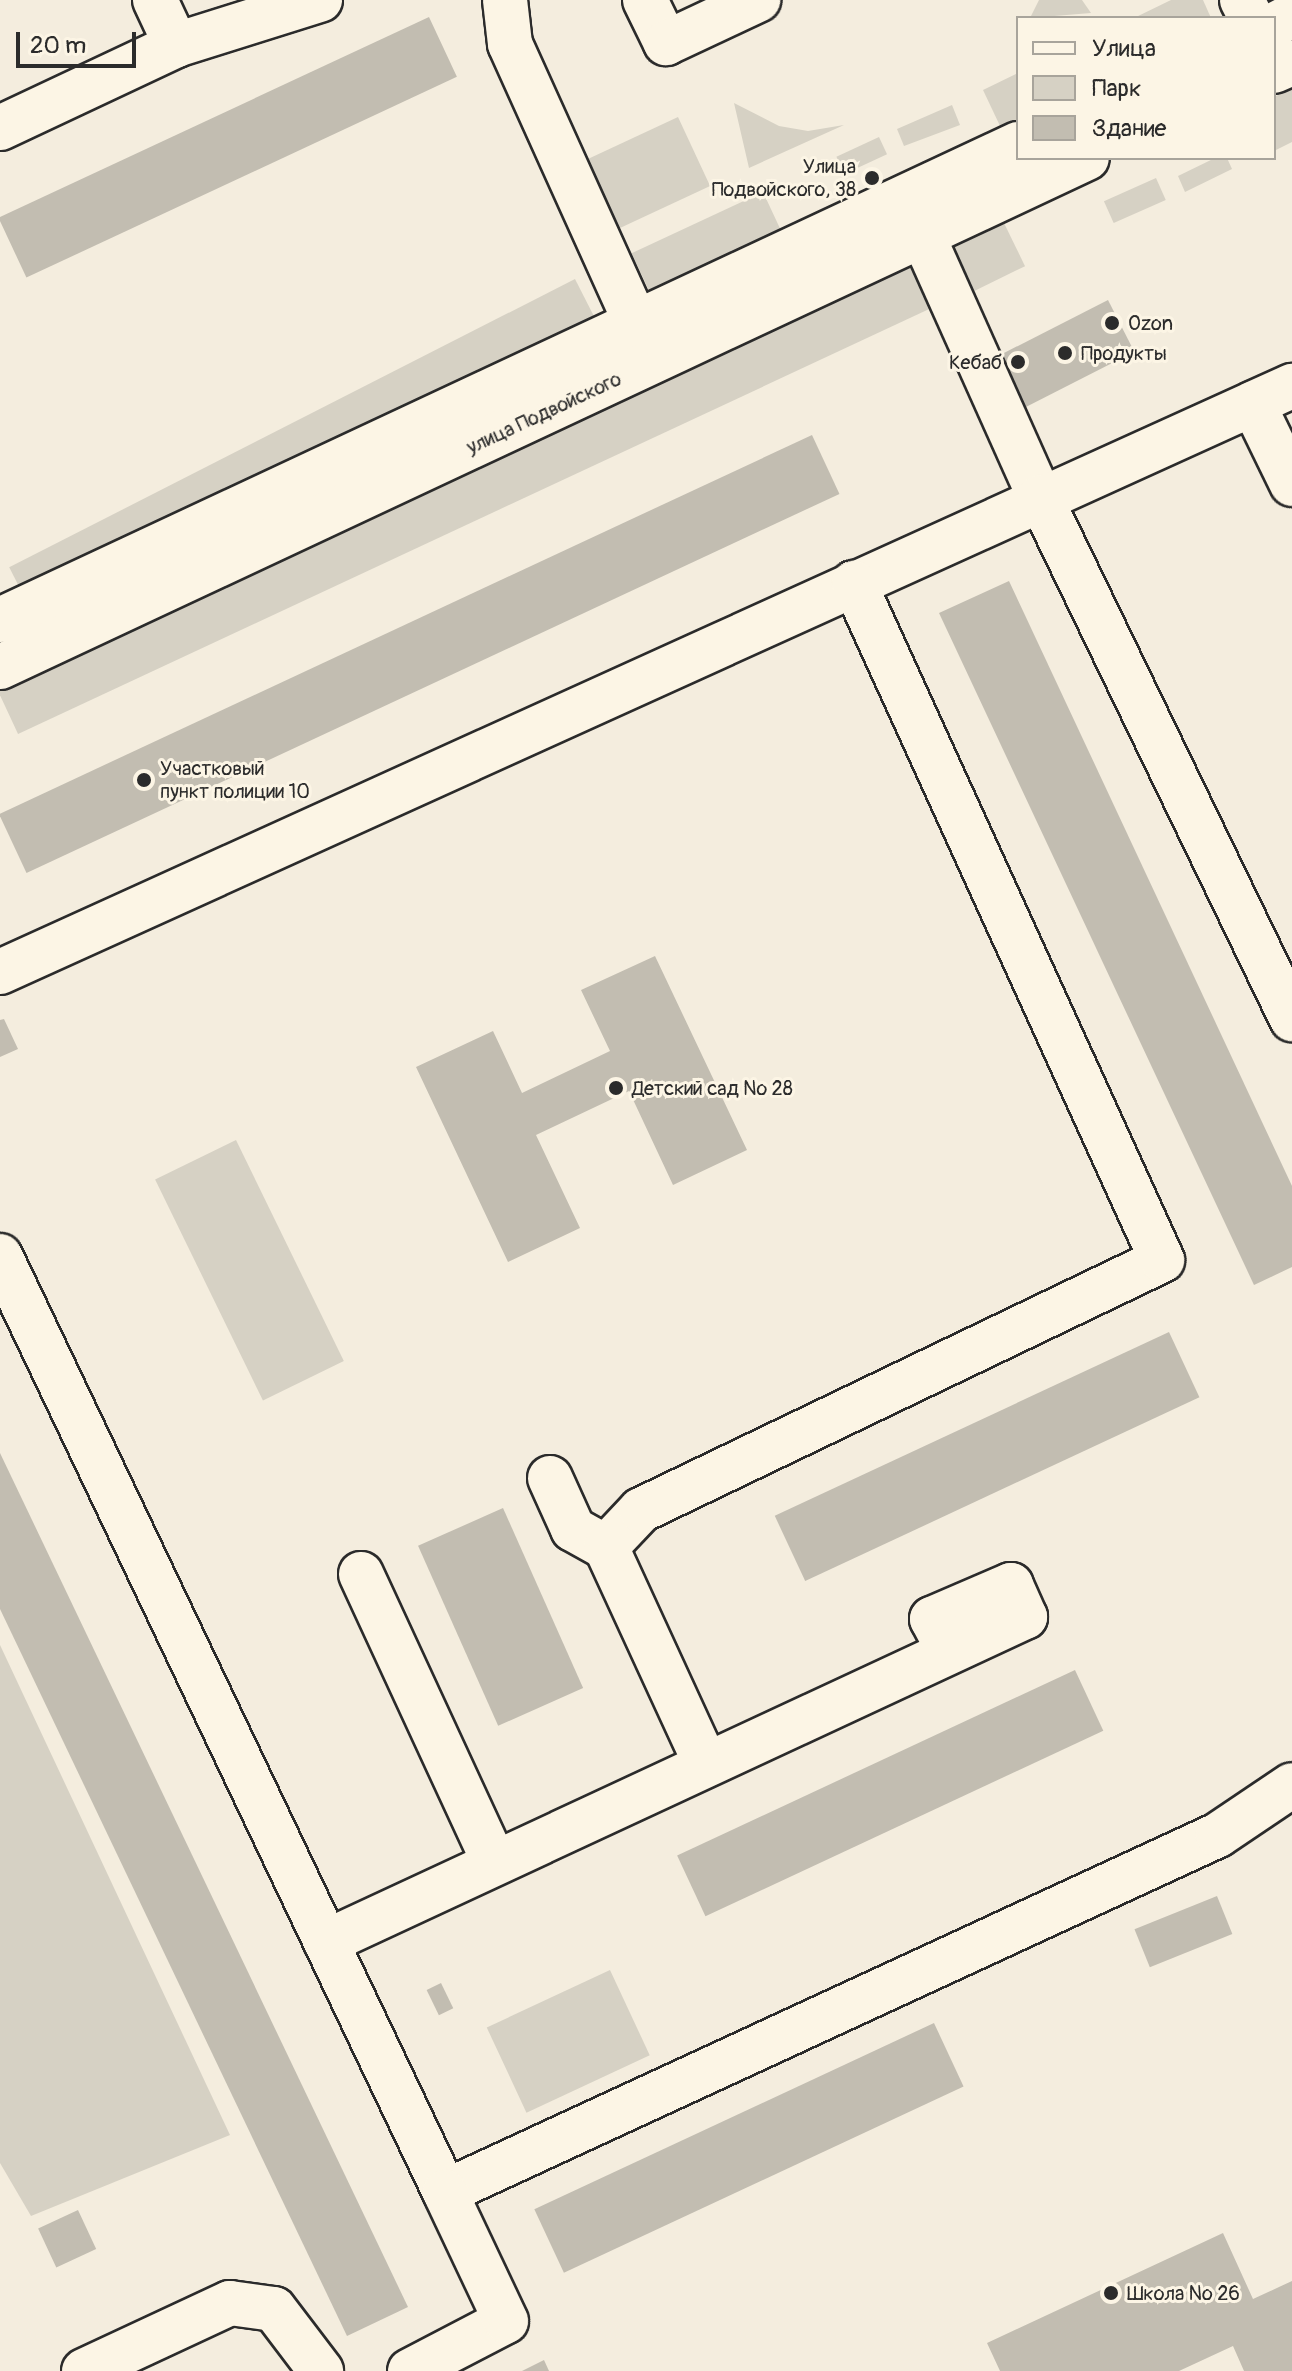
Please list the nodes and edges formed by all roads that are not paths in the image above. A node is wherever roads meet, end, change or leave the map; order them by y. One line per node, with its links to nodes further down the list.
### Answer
1 (155, 0): 6 (street)
2 (320, 0): 6 (street)
3 (505, 0): 11 (street)
4 (645, 0): 5 (street)
5 (758, 0)
6 (176, 45): 7 (street)
7 (0, 128)
8 (1016, 145): 10 (street, улица Подвойского)
9 (1081, 160): 10 (street, улица Подвойского)
10 (914, 216): 11 (street, улица Подвойского); 14 (street); 17 (street, улица Подвойского)
11 (636, 323): 16 (street, улица Подвойского)
12 (1273, 395): 13 (street); 14 (street)
13 (1292, 484)
14 (1040, 497): 15 (street); 19 (street)
15 (854, 583): 18 (street); 22 (street)
16 (0, 620)
17 (0, 667)
18 (0, 972)
19 (1292, 1019)
20 (0, 1256): 28 (street)
21 (550, 1478): 22 (street)
22 (606, 1547): 25 (street)
23 (361, 1574): 27 (street)
24 (949, 1651): 25 (street)
25 (706, 1764): 27 (street)
26 (1292, 1785): 29 (street)
27 (494, 1862): 28 (street)
28 (326, 1942): 29 (street)
29 (445, 2192): 32 (street)
30 (84, 2371): 31 (street)
31 (321, 2371)
32 (410, 2371)

